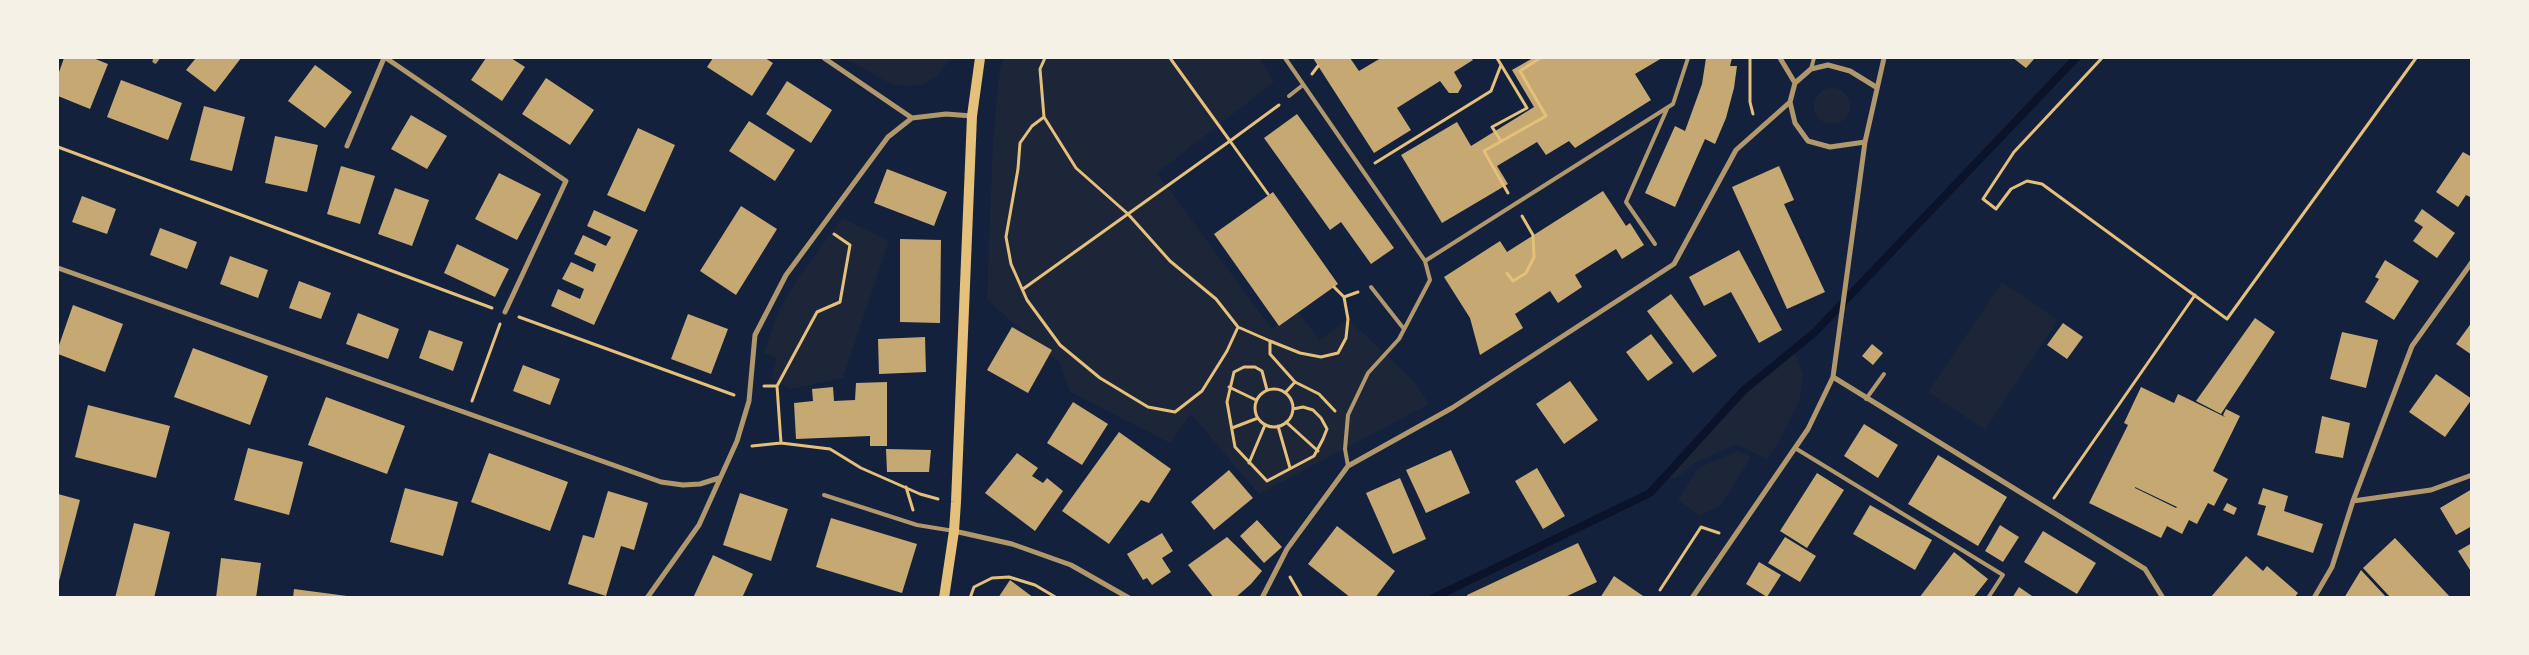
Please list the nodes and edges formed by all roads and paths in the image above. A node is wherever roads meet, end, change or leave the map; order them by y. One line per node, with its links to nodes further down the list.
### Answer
1 (385, 58): 32 (street); 50 (street)
2 (824, 58): 27 (street)
3 (980, 58): 24 (main road)
4 (1044, 58): 25 (path)
5 (1170, 58): 29 (path)
6 (1284, 58): 19 (lane)
7 (1497, 58): 16 (path)
8 (1540, 58): 30 (path)
9 (1688, 58): 23 (lane)
10 (1750, 58): 28 (path)
11 (1780, 58): 18 (street)
12 (1814, 58): 17 (lane)
13 (1884, 58): 20 (street)
14 (2102, 58): 48 (path)
15 (2416, 58): 48 (path)
16 (1501, 65): 30 (path); 35 (path)
17 (1811, 69): 18 (street); 20 (street)
18 (1795, 83): 22 (street)
19 (1303, 85): 21 (lane); 35 (lane)
20 (1876, 87): 31 (street)
21 (1289, 96)
22 (1790, 102): 28 (street); 31 (street)
23 (1668, 107): 40 (lane); 41 (lane)
24 (972, 116): 27 (street); 88 (main road)
25 (1044, 116): 37 (path); 47 (path)
26 (1266, 116): 29 (path)
27 (912, 118): 38 (street)
28 (1758, 131): 78 (street)
29 (1230, 141): 36 (path); 37 (path)
30 (1500, 141): 34 (path)
31 (1865, 142): 55 (street)
32 (347, 146)
33 (58, 147): 50 (path)
34 (1484, 151)
35 (1363, 171): 41 (lane)
36 (1268, 194)
37 (1128, 214): 47 (path); 51 (path)
38 (824, 226): 57 (street); 58 (path)
39 (1533, 235): 44 (path)
40 (1655, 244)
41 (1425, 261): 52 (lane)
42 (2472, 262): 85 (street)
43 (58, 268): 66 (street)
44 (1507, 274)
45 (1334, 287): 49 (path)
46 (1371, 287): 49 (path); 52 (lane)
47 (1022, 290): 51 (path)
48 (2195, 295): 86 (path)
49 (1344, 297): 53 (path)
50 (504, 312): 64 (path); 66 (path)
51 (1238, 327): 53 (path)
52 (1404, 329): 67 (lane)
53 (1270, 341): 56 (path)
54 (1884, 374): 62 (lane)
55 (1833, 377): 62 (street); 75 (street)
56 (1295, 382): 61 (path); 67 (path)
57 (751, 385): 58 (path); 64 (street)
58 (777, 386): 73 (path)
59 (1229, 387): 60 (path); 63 (path); 72 (path)
60 (1267, 390): 61 (path); 63 (path)
61 (1285, 392): 65 (path)
62 (1866, 399): 86 (street)
63 (1256, 400): 68 (path)
64 (749, 401): 81 (street)
65 (1293, 409): 69 (path); 76 (path)
66 (468, 413): 81 (street)
67 (1348, 415): 78 (lane)
68 (1258, 418): 70 (path); 72 (path)
69 (1286, 422): 71 (path); 76 (path)
70 (1265, 425): 71 (path); 77 (path)
71 (1278, 426): 79 (path)
72 (1232, 428): 77 (path)
73 (781, 443): 74 (path); 82 (path)
74 (750, 446)
75 (1796, 448): 89 (street); 100 (lane)
76 (1318, 451): 79 (path)
77 (1249, 463): 79 (path)
78 (1348, 466): 90 (street)
79 (1290, 468)
80 (2472, 475): 85 (street)
81 (719, 478): 92 (street)
82 (906, 486): 84 (path); 87 (path)
83 (824, 495): 87 (lane)
84 (930, 497)
85 (2353, 501): 102 (street)
86 (2046, 508): 101 (street)
87 (917, 525): 88 (lane)
88 (954, 531): 93 (main road); 96 (street)
89 (1732, 538): 91 (path); 99 (street)
90 (1281, 561): 97 (street); 98 (path)
91 (1660, 590)
92 (647, 598)
93 (944, 598)
94 (970, 598): 95 (path)
95 (1057, 598)
96 (1129, 598)
97 (1262, 598)
98 (1302, 598)
99 (1692, 598)
100 (1988, 598)
101 (2163, 598)
102 (2314, 598)

